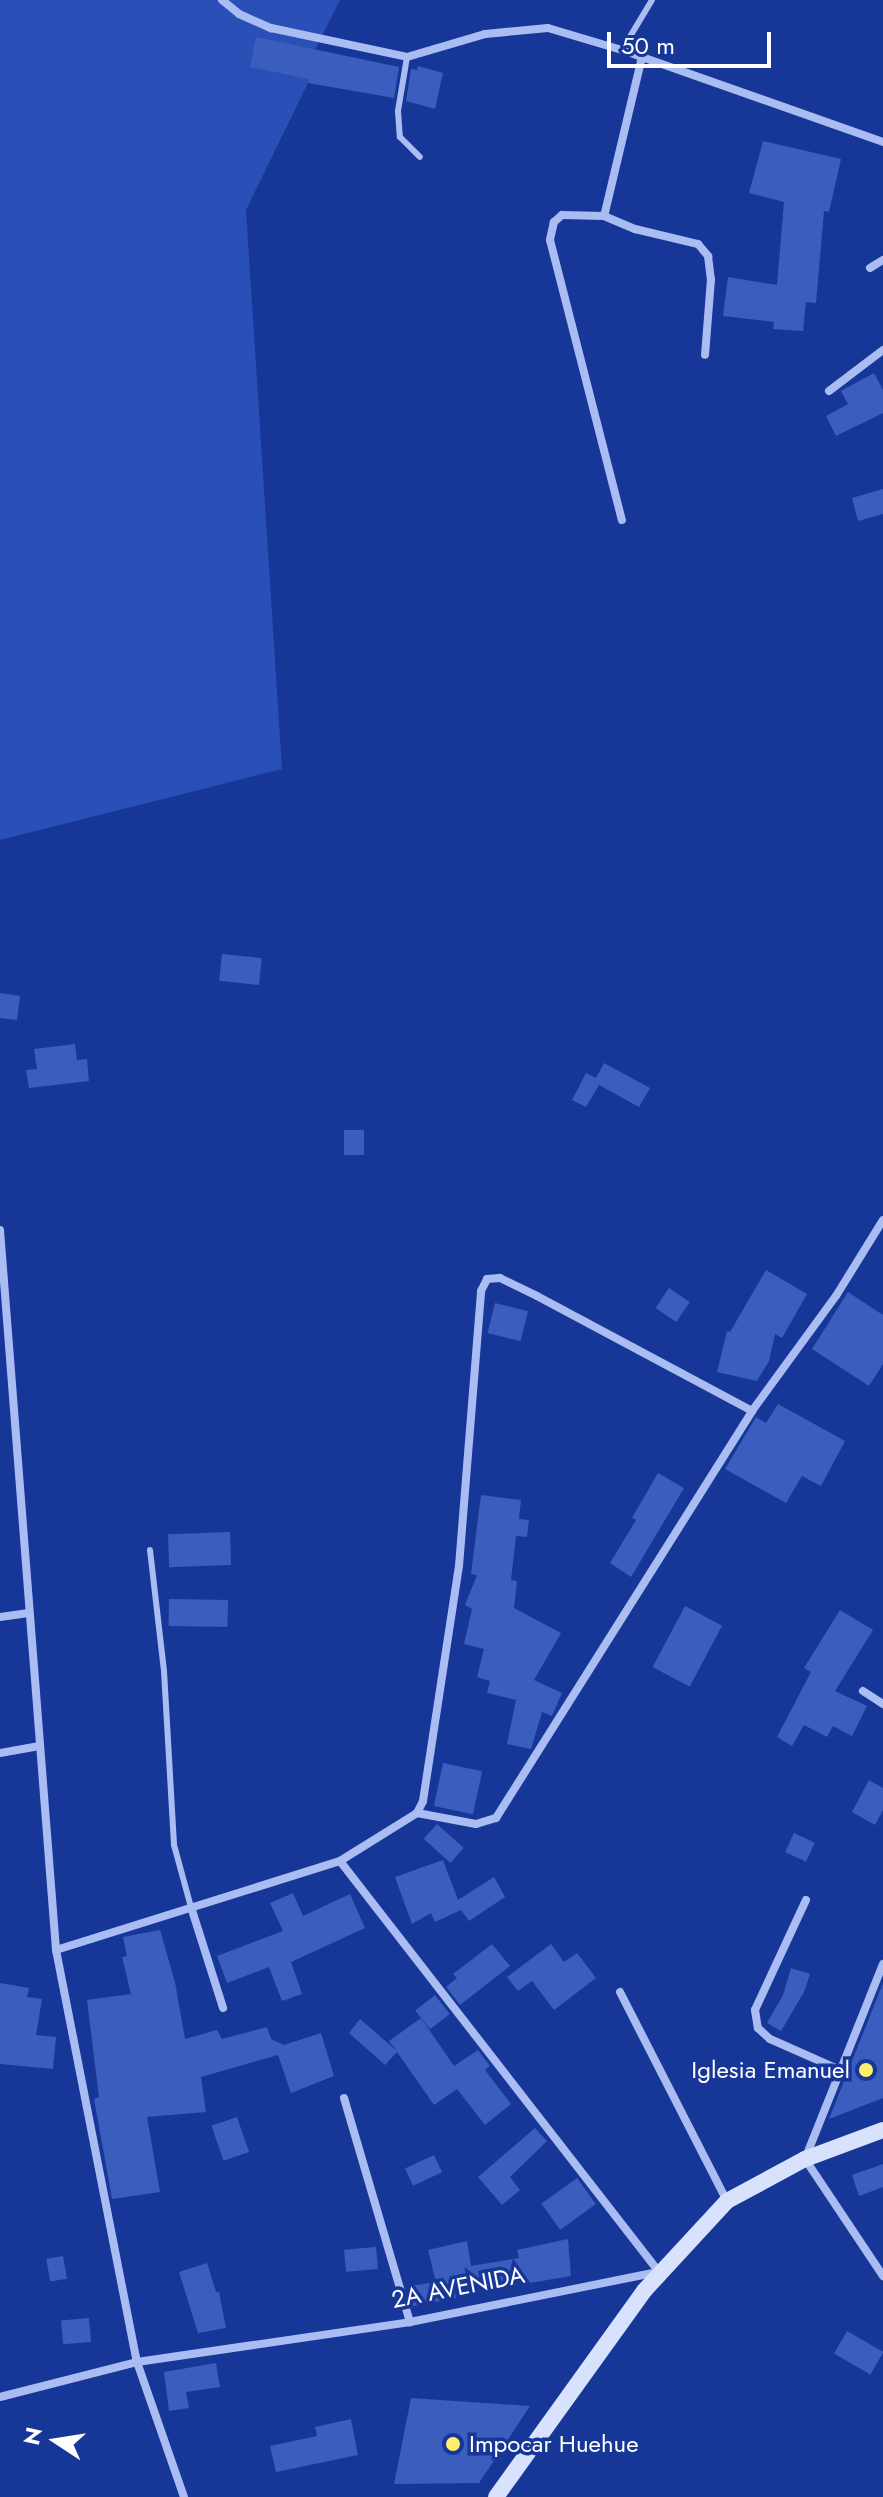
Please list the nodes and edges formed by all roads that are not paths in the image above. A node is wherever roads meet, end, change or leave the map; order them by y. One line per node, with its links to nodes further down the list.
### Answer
1 (222, 0): 4 (street)
2 (652, 0): 3 (lane)
3 (622, 50): 4 (street); 5 (street)
4 (407, 57): 7 (lane)
5 (642, 57): 6 (street); 8 (street)
6 (883, 142)
7 (420, 157)
8 (604, 216): 12 (street); 14 (street)
9 (883, 260): 10 (street)
10 (870, 268)
11 (883, 350): 13 (street)
12 (705, 355)
13 (829, 391)
14 (622, 520)
15 (883, 1220): 18 (street)
16 (0, 1230): 17 (street)
17 (1, 1246): 20 (street)
18 (752, 1411): 26 (street); 26 (street)
19 (150, 1550): 29 (lane)
20 (27, 1613): 21 (street); 24 (street)
21 (0, 1617)
22 (863, 1691): 23 (street)
23 (883, 1704)
24 (39, 1746): 25 (street); 30 (street)
25 (0, 1753)
26 (417, 1813): 27 (street)
27 (340, 1861): 29 (street); 39 (street)
28 (806, 1900): 34 (street)
29 (191, 1907): 30 (street); 33 (street)
30 (56, 1950): 42 (street)
31 (883, 1964): 34 (street)
32 (620, 1992): 38 (street)
33 (223, 2008)
34 (840, 2070): 37 (street)
35 (344, 2098): 41 (street)
36 (883, 2130): 37 (street)
37 (805, 2159): 38 (street); 40 (street)
38 (727, 2201): 39 (street)
39 (659, 2272): 41 (street, 2A AVENIDA); 45 (street)
40 (883, 2276)
41 (410, 2322): 42 (street, 2A AVENIDA)
42 (137, 2362): 43 (street, 2A AVENIDA); 44 (street)
43 (0, 2397)
44 (184, 2497)
45 (496, 2497)

